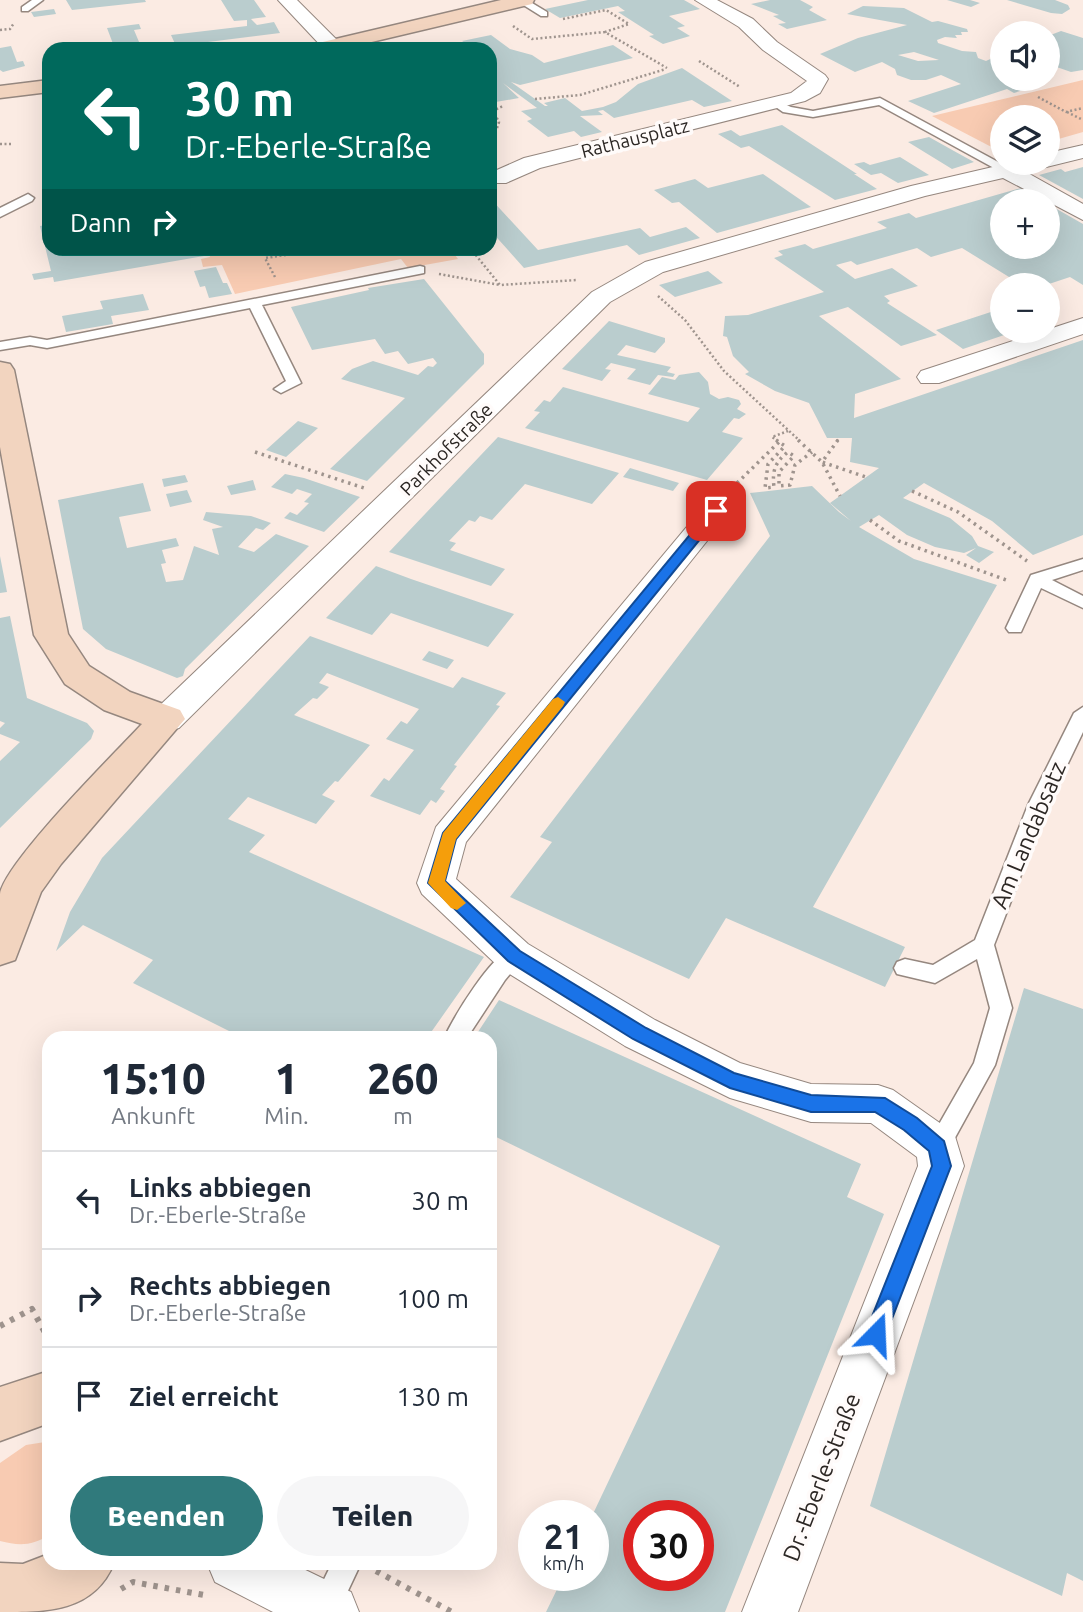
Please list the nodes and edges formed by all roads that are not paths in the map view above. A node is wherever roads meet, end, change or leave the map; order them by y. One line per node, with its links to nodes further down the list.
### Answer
1 (38, 0): 4 (lane)
2 (704, 0): 9 (street, Rathausplatz)
3 (523, 7): 5 (lane); 6 (street)
4 (25, 9)
5 (544, 14)
6 (311, 23)
7 (42, 87): 8 (street)
8 (0, 92)
9 (771, 104): 12 (lane); 15 (street, Rathausplatz)
10 (1083, 150): 11 (street)
11 (1060, 157)
12 (990, 162)
13 (990, 175): 32 (street, Parkhofstraße)
14 (1014, 175): 18 (street)
15 (498, 178)
16 (28, 198): 17 (lane)
17 (0, 213)
18 (1083, 213)
19 (420, 270): 20 (lane)
20 (256, 304): 22 (lane); 25 (lane)
21 (1083, 326): 23 (street)
22 (0, 346)
23 (930, 377)
24 (1, 383): 32 (street)
25 (281, 389)
26 (716, 511): 35 (street)
27 (1083, 564): 28 (lane)
28 (1029, 574): 29 (lane); 30 (lane)
29 (1083, 603)
30 (1015, 628)
31 (1083, 713): 33 (lane, Am Landabsatz)
32 (167, 719): 34 (street, Parkhofstraße)
33 (984, 945): 36 (lane); 38 (lane)
34 (0, 948)
35 (514, 956): 37 (lane); 38 (street)
36 (905, 968)
37 (460, 1031)
38 (937, 1147): 45 (street, Dr.-Eberle-Straße)
39 (42, 1400): 40 (street)
40 (0, 1415)
41 (99, 1578): 44 (street)
42 (223, 1579): 43 (street)
43 (344, 1588)
44 (0, 1592)
45 (770, 1612)

